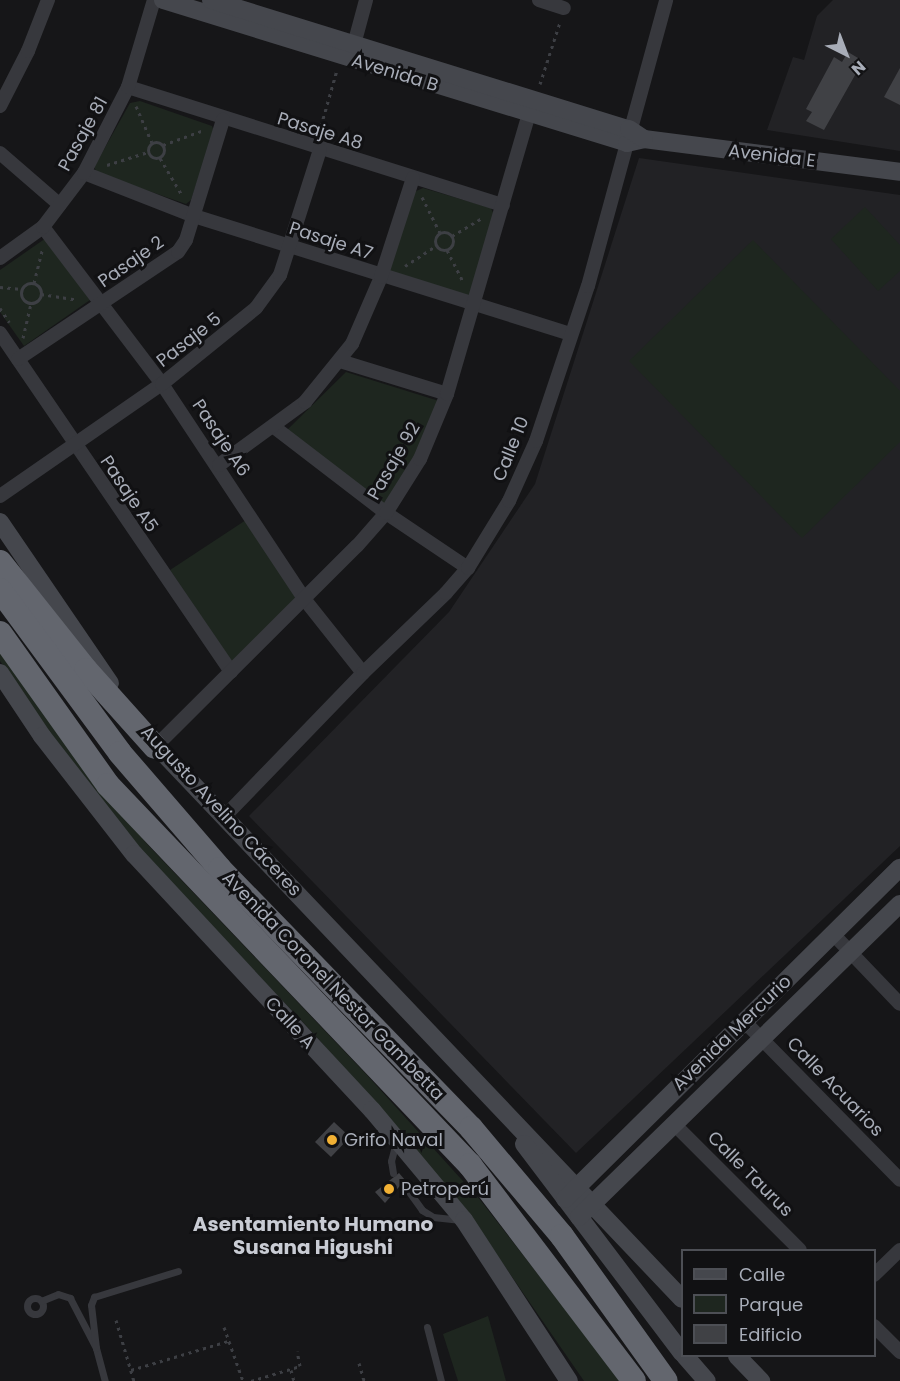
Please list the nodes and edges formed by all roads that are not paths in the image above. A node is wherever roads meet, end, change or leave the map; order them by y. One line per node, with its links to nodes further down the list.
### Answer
1 (48, 0): 11 (street)
2 (154, 0): 10 (street, Pasaje 81)
3 (163, 0): 9 (street, Avenida B)
4 (211, 0): 9 (street, Avenida B)
5 (366, 0): 9 (street)
6 (539, 0): 8 (street)
7 (666, 0): 14 (street, Calle 10)
8 (564, 8)
9 (349, 54): 12 (street, Avenida B); 14 (street, Avenida B)
10 (128, 87): 13 (street, Pasaje A8); 17 (street, Pasaje 81)
11 (0, 106)
12 (530, 113): 14 (street, Avenida B); 21 (street, Pasaje 92)
13 (223, 120): 15 (street, Pasaje A8); 22 (street, Pasaje 2)
14 (633, 137): 18 (street, Avenida E); 30 (street, Calle 10)
15 (317, 149): 19 (street, Pasaje A8); 24 (street, Pasaje 5)
16 (0, 153): 20 (street)
17 (90, 170): 20 (street, Pasaje 81); 22 (street, Pasaje A7)
18 (900, 172)
19 (413, 178): 21 (street, Pasaje A8); 26 (street)
20 (60, 205): 23 (street, Pasaje 81)
21 (503, 205): 28 (street, Pasaje 92)
22 (194, 216): 24 (street, Pasaje A7); 27 (street, Pasaje 2)
23 (43, 226): 25 (street, Pasaje 81); 27 (street, Pasaje A6)
24 (287, 246): 26 (street, Pasaje A7); 33 (street, Pasaje 5)
25 (0, 258)
26 (381, 277): 28 (street, Pasaje A7); 32 (street)
27 (102, 303): 31 (street, Pasaje 2); 33 (street, Pasaje A6)
28 (474, 306): 30 (street, Pasaje A7); 34 (street, Pasaje 92)
29 (0, 333): 31 (street, Pasaje A5)
30 (570, 334): 42 (street, Calle 10)
31 (18, 359): 36 (street, Pasaje A5)
32 (340, 361): 34 (street); 35 (street)
33 (162, 384): 36 (street, Pasaje 5); 37 (street, Pasaje A6)
34 (447, 394): 39 (street, Pasaje 92)
35 (274, 427): 37 (street); 39 (street)
36 (75, 447): 38 (street, Pasaje 5); 46 (street, Pasaje A5)
37 (219, 465): 44 (street, Pasaje A6)
38 (0, 496)
39 (386, 513): 42 (street); 44 (street, Pasaje 92)
40 (0, 522): 49 (street, Augusto Avelino Cáceres)
41 (0, 562): 49 (highway)
42 (468, 568): 48 (street, Calle 10)
43 (0, 590): 83 (highway, Avenida Coronel Nestor Gambetta)
44 (305, 600): 46 (street, Pasaje 92); 48 (street, Pasaje A6)
45 (0, 633): 82 (highway, Avenida Coronel Nestor Gambetta)
46 (231, 672): 49 (street, Pasaje 92)
47 (0, 673): 59 (street, Calle A)
48 (363, 673): 50 (street, Calle 10)
49 (155, 747): 50 (street, Augusto Avelino Cáceres)
50 (224, 817): 63 (street, Augusto Avelino Cáceres)
51 (900, 868): 53 (street, Avenida Mercurio)
52 (900, 904): 54 (street, Avenida Mercurio)
53 (834, 935): 54 (street); 56 (street, Avenida Mercurio)
54 (850, 952): 55 (street); 57 (street, Avenida Mercurio)
55 (900, 1004)
56 (743, 1020): 57 (street, Calle Acuarios); 63 (street, Avenida Mercurio)
57 (760, 1037): 58 (street, Avenida Mercurio); 61 (street, Calle Acuarios)
58 (674, 1124): 64 (street, Avenida Mercurio); 66 (street, Calle Taurus)
59 (396, 1139): 60 (lane); 65 (street, Calle A)
60 (393, 1173)
61 (900, 1180)
62 (404, 1185): 65 (lane)
63 (571, 1193): 64 (street, Augusto Avelino Cáceres)
64 (586, 1211): 70 (street); 75 (street)
65 (464, 1220): 81 (street, Calle A)
66 (798, 1249)
67 (900, 1250): 69 (street)
68 (178, 1270): 74 (lane)
69 (876, 1273)
70 (681, 1298)
71 (41, 1301): 74 (lane)
72 (427, 1327): 80 (lane)
73 (876, 1328): 76 (street)
74 (96, 1348): 79 (lane)
75 (681, 1350)
76 (900, 1352)
77 (687, 1357): 84 (street)
78 (738, 1357): 85 (street)
79 (105, 1381)
80 (441, 1381)
81 (569, 1381)
82 (634, 1381)
83 (666, 1381)
84 (707, 1381)
85 (761, 1381)

